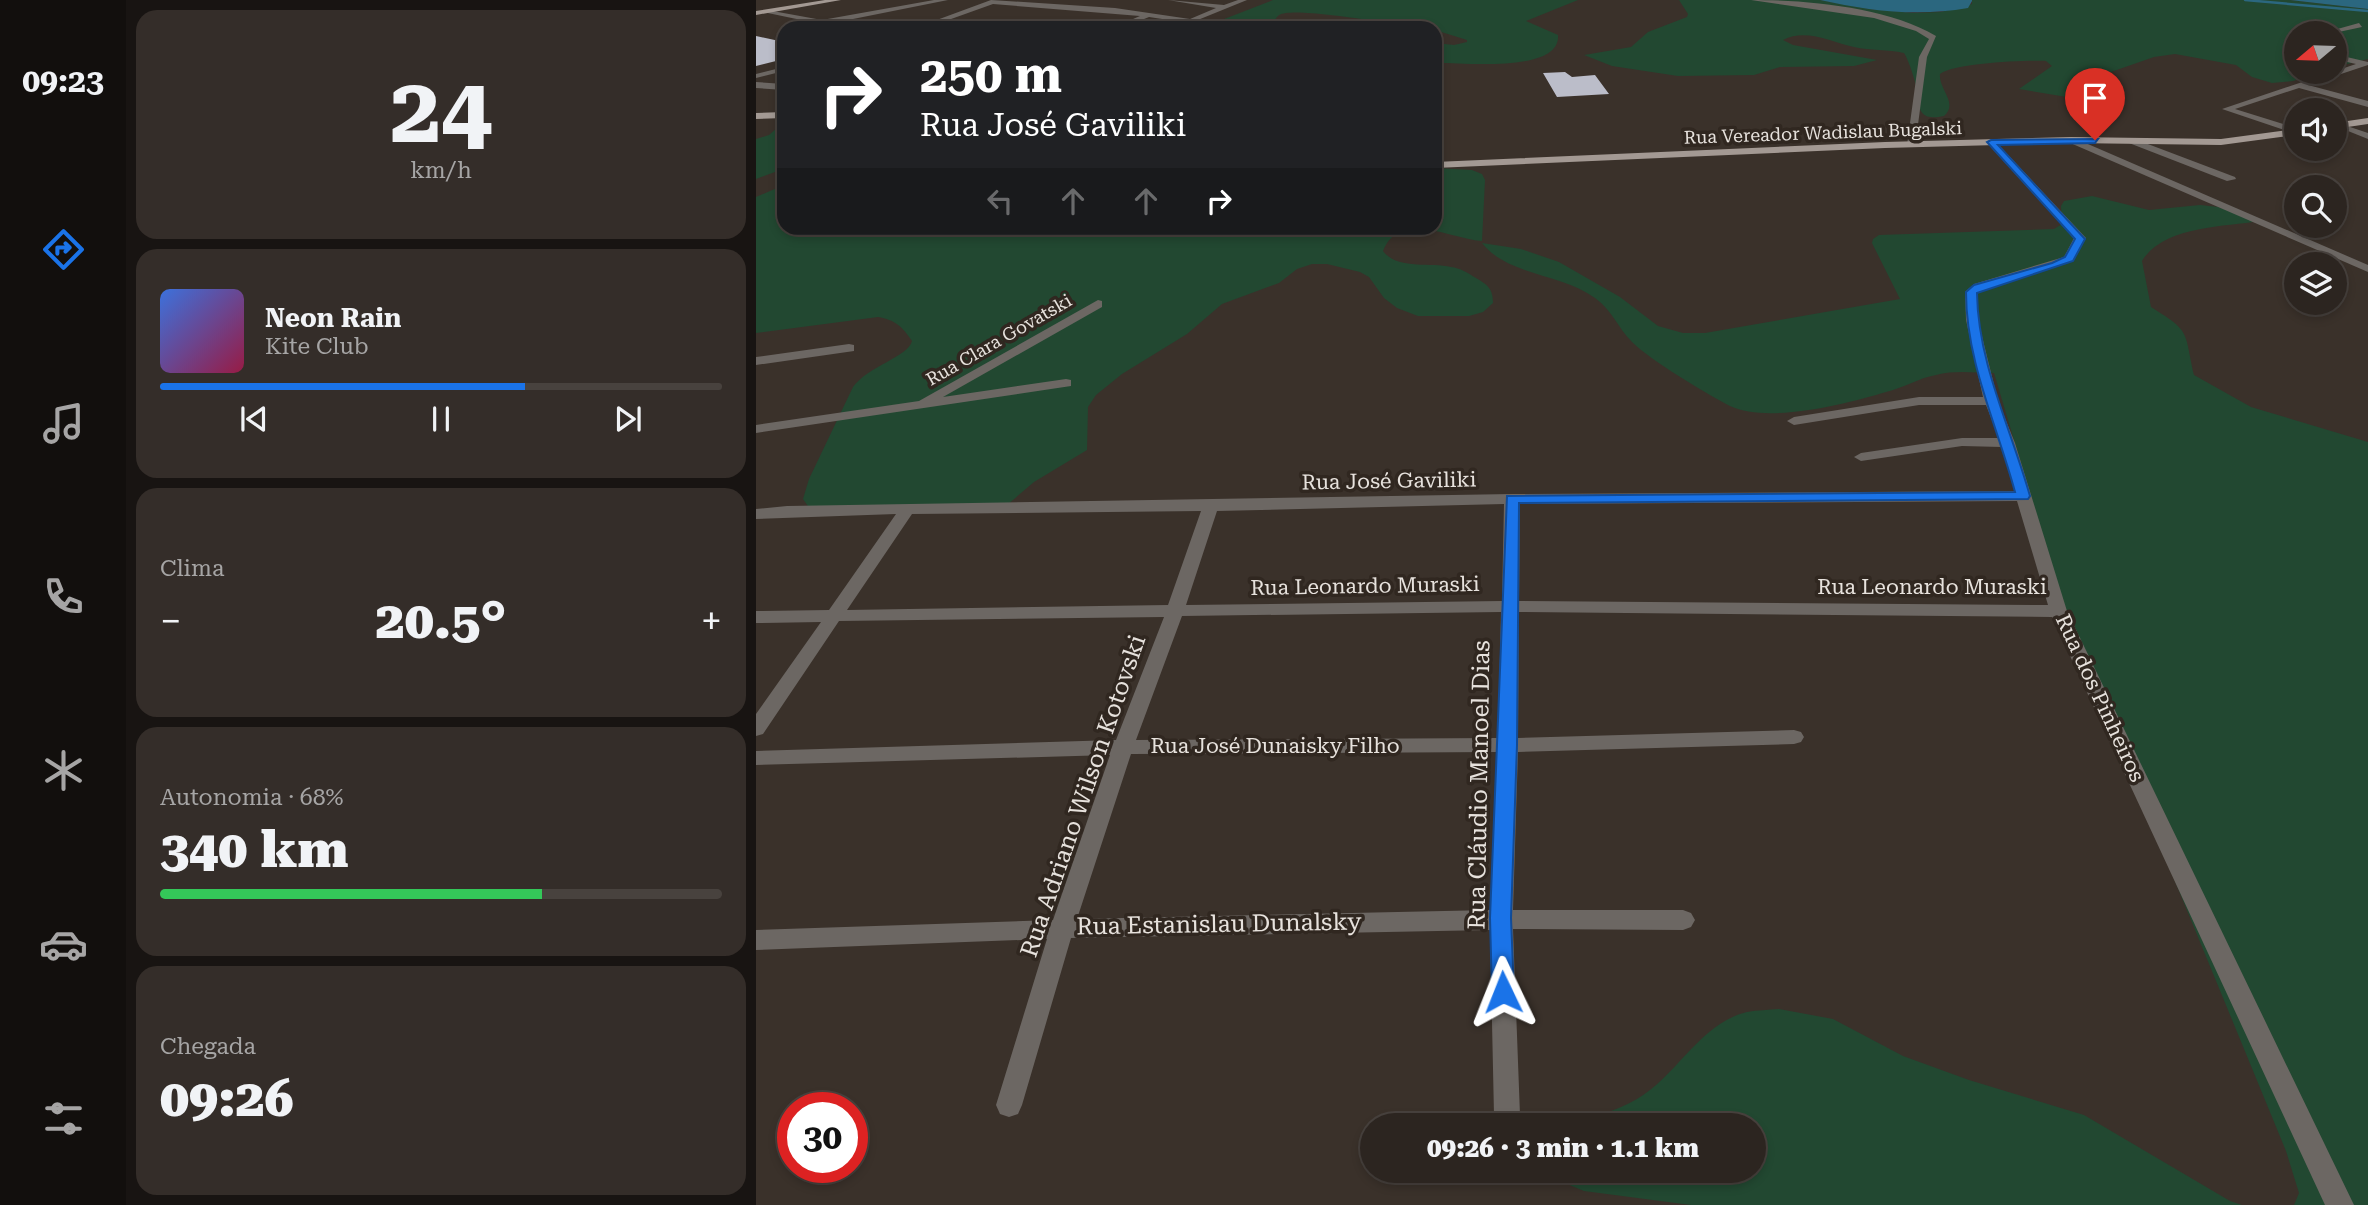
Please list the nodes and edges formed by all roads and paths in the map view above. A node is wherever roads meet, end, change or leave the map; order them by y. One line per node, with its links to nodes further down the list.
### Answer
1 (798, 0): 12 (main road)
2 (814, 0): 12 (main road)
3 (946, 0): 17 (street)
4 (1171, 0): 10 (street)
5 (1244, 0): 10 (street)
6 (1754, 0): 41 (street)
7 (834, 1): 13 (main road)
8 (995, 1): 11 (street); 18 (street)
9 (1125, 2): 11 (street)
10 (1225, 7): 15 (street)
11 (1085, 8): 14 (street)
12 (756, 10): 13 (main road)
13 (767, 12): 16 (street)
14 (1149, 15): 15 (street); 19 (street)
15 (1192, 20)
16 (810, 21)
17 (831, 21)
18 (938, 21)
19 (1134, 21)
20 (2359, 24): 21 (street)
21 (2347, 27)
22 (2347, 59): 23 (street)
23 (2366, 64): 28 (street)
24 (777, 71): 25 (street)
25 (756, 76)
26 (756, 85): 27 (street)
27 (777, 86)
28 (2301, 86): 29 (street); 34 (street)
29 (2368, 104)
30 (777, 115): 31 (main road)
31 (756, 116)
32 (2368, 121): 33 (main road)
33 (2347, 124)
34 (2284, 128)
35 (2347, 128): 37 (street)
36 (2284, 134): 39 (main road, Rua Vereador Wadislau Bugalski)
37 (2368, 136)
38 (2071, 140): 39 (main road, Rua Vereador Wadislau Bugalski); 40 (main road, Rua Vereador Wadislau Bugalski); 44 (street)
39 (2132, 141): 43 (street)
40 (1991, 142): 41 (main road, Rua Vereador Wadislau Bugalski); 49 (street, Rua dos Pinheiros)
41 (1912, 145): 42 (main road, Rua Vereador Wadislau Bugalski)
42 (1442, 165)
43 (2231, 179)
44 (2368, 269)
45 (1098, 304): 50 (street, Rua Clara Govatski)
46 (849, 348): 47 (street)
47 (756, 361)
48 (1066, 383): 50 (street)
49 (1991, 401): 51 (street); 53 (street, Rua dos Pinheiros)
50 (917, 407): 52 (street)
51 (1794, 421)
52 (756, 429)
53 (2008, 443): 54 (street); 55 (street, Rua dos Pinheiros)
54 (1861, 457)
55 (2023, 496): 56 (street, Rua José Gaviliki); 61 (street, Rua dos Pinheiros)
56 (1512, 499): 57 (street, Rua José Gaviliki); 60 (street, Rua Cláudio Manoel Dias)
57 (1212, 506): 58 (street, Rua José Gaviliki); 62 (street, Rua Adriano Wilson Kotovski)
58 (908, 509): 59 (street, Rua José Gaviliki); 64 (street)
59 (756, 514)
60 (1509, 606): 61 (street, Rua Leonardo Muraski); 62 (street, Rua Leonardo Muraski); 67 (street, Rua Cláudio Manoel Dias)
61 (2059, 611): 76 (street, Rua dos Pinheiros)
62 (1175, 612): 64 (street, Rua Leonardo Muraski); 68 (street, Rua Adriano Wilson Kotovski)
63 (756, 617): 64 (street, Rua Leonardo Muraski)
64 (834, 617): 65 (street)
65 (756, 730)
66 (1794, 737): 67 (street, Rua José Dunaisky Filho)
67 (1508, 745): 68 (street, Rua José Dunaisky Filho); 70 (street, Rua Cláudio Manoel Dias)
68 (1123, 747): 69 (street, Rua José Dunaisky Filho); 72 (street, Rua Adriano Wilson Kotovski)
69 (756, 758)
70 (1501, 918): 71 (street, Rua Estanislau Dunalsky); 72 (street, Rua Estanislau Dunalsky); 75 (street, Rua Cláudio Manoel Dias)
71 (1683, 920)
72 (1062, 928): 73 (street, Rua Estanislau Dunalsky); 74 (street, Rua Adriano Wilson Kotovski)
73 (756, 940)
74 (1009, 1105)
75 (1507, 1113)
76 (2340, 1205)

